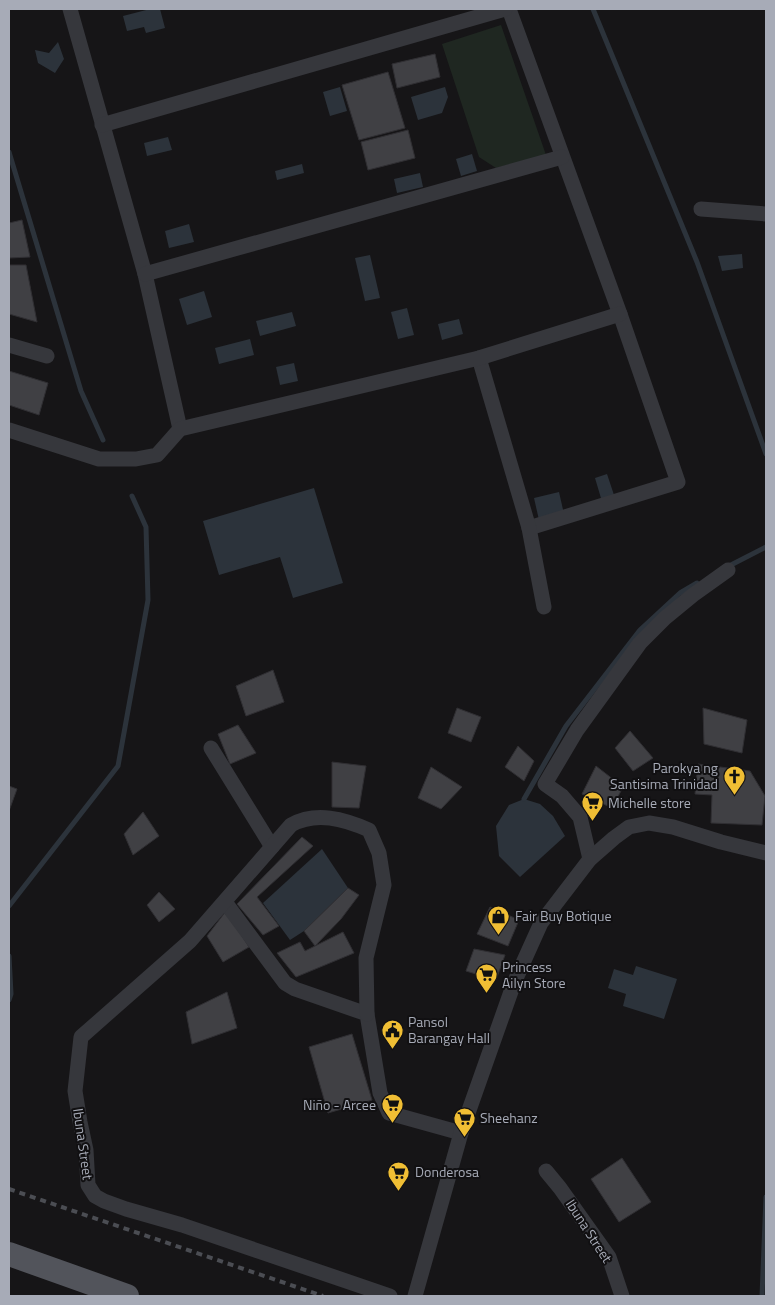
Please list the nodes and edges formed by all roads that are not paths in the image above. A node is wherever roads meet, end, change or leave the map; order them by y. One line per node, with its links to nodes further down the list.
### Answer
1 (70, 9): 4 (street)
2 (505, 9): 4 (street)
3 (509, 9): 5 (street)
4 (102, 125): 8 (street)
5 (562, 158): 8 (street); 9 (street)
6 (701, 210): 7 (street)
7 (766, 214)
8 (144, 274): 13 (street)
9 (620, 314): 12 (street); 15 (street)
10 (9, 345): 11 (street)
11 (47, 356)
12 (479, 358): 13 (street); 15 (street)
13 (180, 429): 14 (street)
14 (9, 430)
15 (529, 528): 17 (street)
16 (728, 570): 21 (street)
17 (544, 607)
18 (211, 748): 19 (street)
19 (272, 847): 22 (street, Ibuna Street); 23 (street, Ibuna Street)
20 (766, 853): 21 (street)
21 (590, 859): 24 (street)
22 (225, 902): 23 (street); 29 (street, Ibuna Street)
23 (367, 1014): 24 (street)
24 (461, 1133): 30 (street)
25 (546, 1171): 31 (street, Ibuna Street)
26 (9, 1254): 27 (main road)
27 (99, 1291): 28 (main road)
28 (127, 1296)
29 (390, 1296)
30 (414, 1296)
31 (622, 1296)

